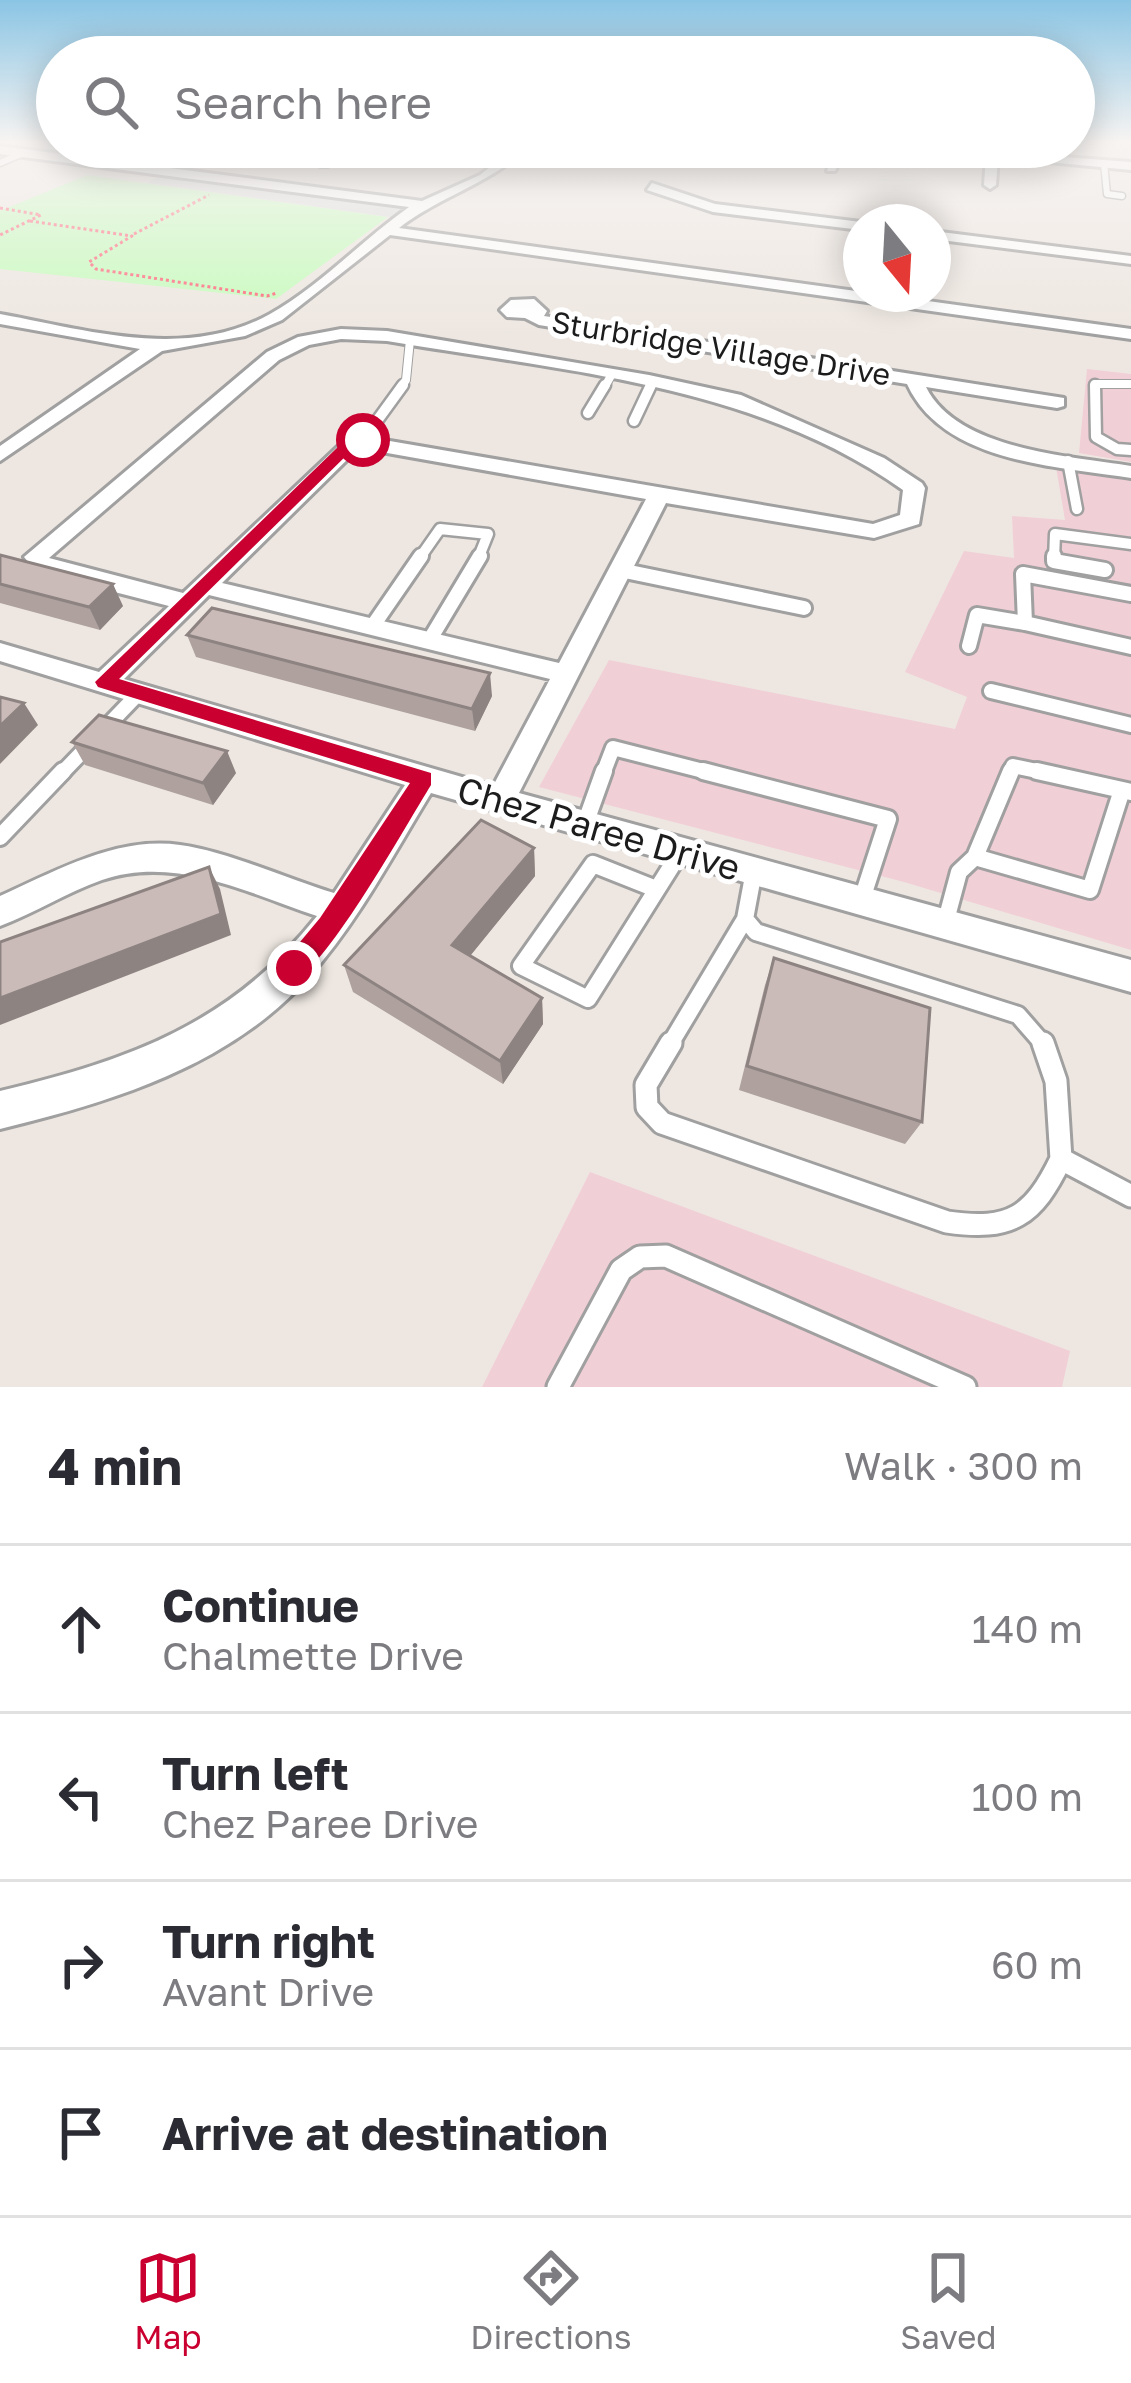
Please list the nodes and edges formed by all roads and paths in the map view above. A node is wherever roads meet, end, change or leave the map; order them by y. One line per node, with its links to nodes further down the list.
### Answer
1 (0, 208): 5 (path)
2 (187, 208): 9 (path)
3 (418, 208): 7 (street)
4 (711, 208): 6 (street)
5 (30, 221): 8 (path); 9 (path)
6 (843, 224)
7 (391, 231): 15 (street); 17 (street)
8 (0, 235)
9 (132, 236): 12 (path)
10 (951, 237): 11 (street)
11 (1131, 260)
12 (284, 292)
13 (531, 315): 19 (street, Sturbridge Village Drive)
14 (0, 319): 17 (street)
15 (1131, 334)
16 (410, 340): 18 (street); 25 (lane); 35 (street)
17 (157, 347): 27 (street)
18 (612, 374): 20 (street); 23 (lane)
19 (913, 378): 22 (street, Sturbridge Village Drive); 28 (street, Sturbridge Village Drive)
20 (653, 381): 24 (lane); 30 (street)
21 (1131, 384): 26 (lane)
22 (1057, 402)
23 (589, 413)
24 (634, 421)
25 (363, 440): 30 (street); 35 (street)
26 (1131, 450)
27 (0, 455)
28 (1068, 461): 29 (street, Sturbridge Village Drive); 31 (lane)
29 (1131, 472)
30 (659, 495): 33 (street)
31 (1077, 509)
32 (1131, 544): 34 (lane)
33 (620, 570): 37 (lane); 44 (street)
34 (1105, 570)
35 (195, 594): 39 (street); 45 (street)
36 (1131, 594): 38 (lane)
37 (804, 608)
38 (1025, 623): 41 (lane); 42 (lane)
39 (372, 627): 40 (street); 40 (lane)
40 (429, 640): 44 (street)
41 (969, 646)
42 (1131, 647)
43 (0, 652): 45 (street, Chez Paree Drive)
44 (566, 674): 51 (street)
45 (105, 682): 47 (street, Chez Paree Drive)
46 (992, 691): 48 (lane)
47 (139, 693): 49 (street, Chez Paree Drive); 53 (lane)
48 (1131, 724)
49 (424, 779): 51 (street, Chez Paree Drive); 60 (street)
50 (1126, 791): 55 (lane); 55 (lane)
51 (501, 800): 52 (street, Chez Paree Drive)
52 (585, 824): 54 (street, Chez Paree Drive); 58 (lane)
53 (0, 837)
54 (681, 851): 56 (street, Chez Paree Drive); 57 (lane)
55 (975, 857): 62 (lane)
56 (754, 872): 58 (street, Chez Paree Drive); 61 (lane)
57 (656, 890): 57 (lane)
58 (861, 902): 62 (street, Chez Paree Drive)
59 (2, 906): 60 (street)
60 (339, 909): 64 (street)
61 (745, 920): 65 (lane); 65 (lane)
62 (944, 925): 63 (street, Chez Paree Drive)
63 (1131, 976)
64 (0, 1110)
65 (1061, 1159): 66 (lane)
66 (1131, 1196)
67 (558, 1387): 68 (lane)
68 (965, 1387)

